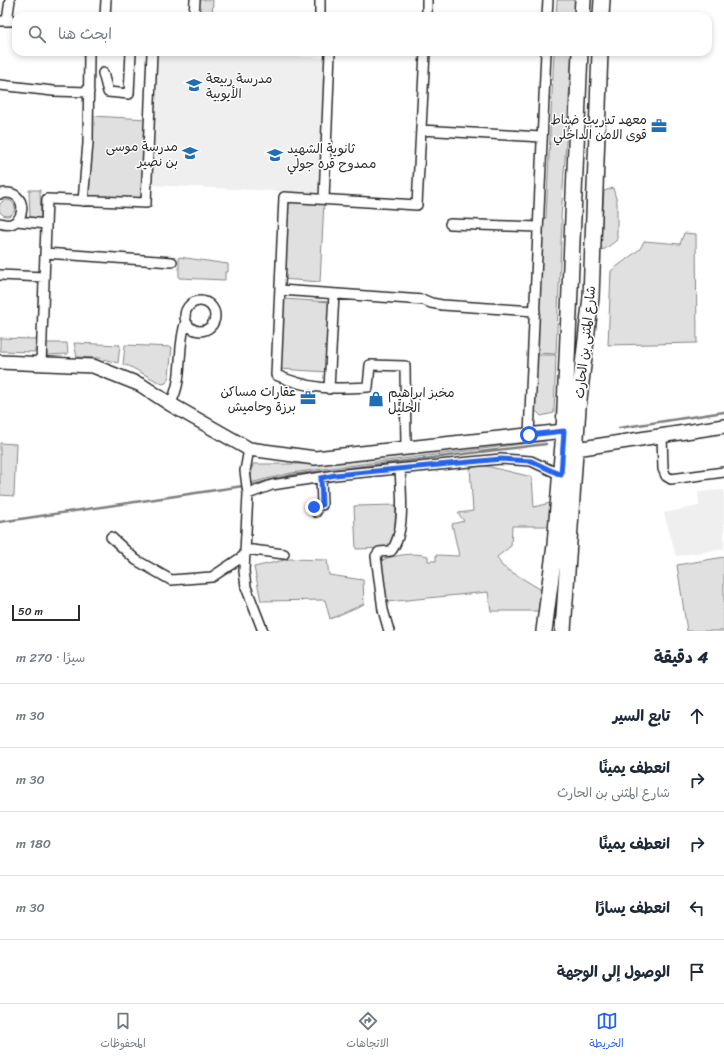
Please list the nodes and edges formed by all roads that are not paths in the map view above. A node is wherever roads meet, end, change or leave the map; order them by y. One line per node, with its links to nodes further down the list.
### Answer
1 (10, 0): 16 (street)
2 (106, 0): 9 (street)
3 (195, 0): 10 (street)
4 (320, 0): 11 (street)
5 (428, 0): 12 (street)
6 (548, 0): 13 (street)
7 (583, 0): 14 (main road)
8 (602, 0): 15 (main road)
9 (105, 12)
10 (194, 12)
11 (320, 12)
12 (427, 12)
13 (547, 12)
14 (582, 12)
15 (601, 12)
16 (8, 21)
17 (89, 56): 27 (street)
18 (131, 56): 25 (street)
19 (152, 56): 32 (street)
20 (330, 56): 31 (street)
21 (425, 56): 28 (street)
22 (546, 56): 29 (street)
23 (580, 56): 51 (main road, شارع المثنى بن الحارث)
24 (600, 56): 56 (main road, شارع المثنى بن الحارث)
25 (103, 73)
26 (0, 85): 27 (street)
27 (89, 92): 32 (street)
28 (420, 130): 29 (street); 31 (street)
29 (541, 137): 37 (street)
30 (0, 194): 33 (street)
31 (324, 199): 42 (street)
32 (83, 201): 35 (street)
33 (17, 221): 34 (street); 35 (street)
34 (0, 223)
35 (46, 224): 38 (street)
36 (450, 224): 37 (street)
37 (538, 227): 44 (street)
38 (45, 253): 39 (street); 41 (street)
39 (172, 262)
40 (0, 275): 41 (street)
41 (44, 277): 47 (street)
42 (280, 290): 43 (street); 48 (street)
43 (334, 294): 44 (street); 48 (street)
44 (534, 311): 52 (street)
45 (186, 321): 49 (street)
46 (0, 362): 47 (main road)
47 (40, 364): 49 (main road)
48 (329, 389): 54 (street)
49 (170, 404): 55 (main road)
50 (724, 426): 53 (main road)
51 (564, 431): 52 (main road); 59 (main road, شارع المثنى بن الحارث)
52 (529, 435): 54 (main road)
53 (662, 435): 56 (main road); 58 (street)
54 (406, 448): 55 (main road)
55 (249, 449): 61 (street)
56 (576, 449): 69 (main road, شارع المثنى بن الحارث)
57 (400, 469): 59 (street); 60 (street); 67 (street)
58 (724, 472)
59 (561, 475): 68 (main road, شارع المثنى بن الحارث)
60 (321, 478): 61 (street); 62 (street)
61 (248, 494): 64 (street)
62 (316, 512)
63 (111, 537): 64 (street)
64 (245, 552): 65 (street); 66 (street)
65 (284, 554)
66 (263, 631)
67 (389, 631)
68 (544, 631)
69 (563, 631)

